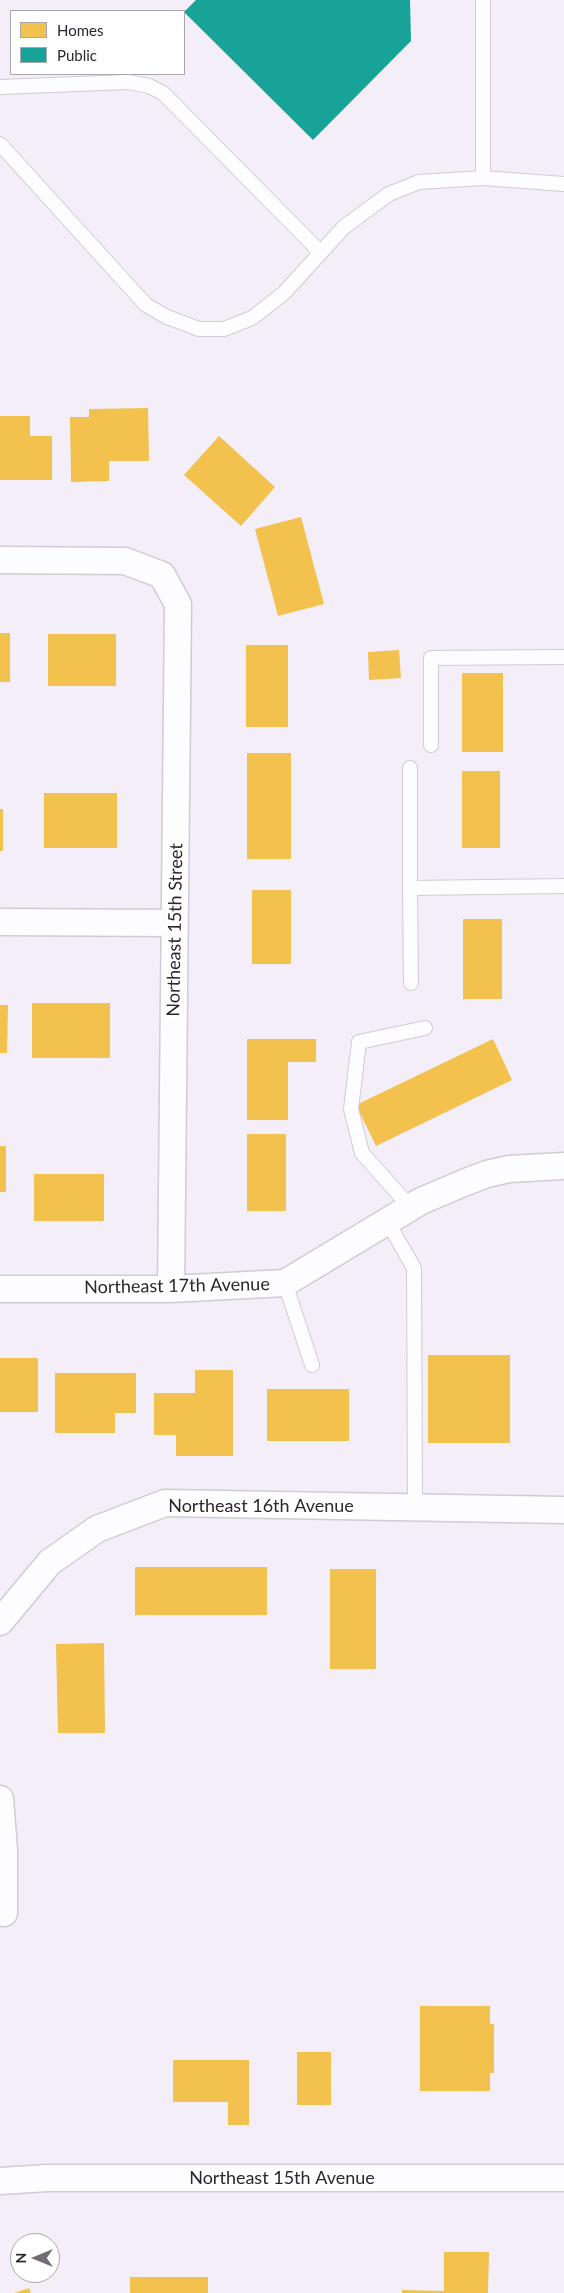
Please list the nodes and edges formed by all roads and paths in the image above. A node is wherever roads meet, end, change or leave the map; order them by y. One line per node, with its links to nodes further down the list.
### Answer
1 (483, 0): 4 (lane)
2 (0, 87): 6 (lane)
3 (0, 144): 6 (lane)
4 (483, 178): 5 (lane); 6 (lane)
5 (564, 184)
6 (321, 253)
7 (0, 560): 14 (street, Northeast 15th Street)
8 (564, 657): 9 (lane)
9 (431, 745)
10 (410, 768): 12 (lane)
11 (564, 886): 12 (lane)
12 (410, 888): 15 (lane)
13 (0, 922): 14 (street)
14 (175, 923): 22 (street, Northeast 15th Street)
15 (411, 983)
16 (425, 1028): 18 (lane)
17 (564, 1166): 18 (street, Northeast 17th Avenue)
18 (410, 1207): 19 (street, Northeast 17th Avenue)
19 (387, 1221): 20 (street, Northeast 17th Avenue); 24 (lane)
20 (285, 1284): 22 (street, Northeast 17th Avenue); 23 (lane)
21 (0, 1289): 22 (street, Northeast 17th Avenue)
22 (171, 1289)
23 (312, 1366)
24 (415, 1508): 25 (street, Northeast 16th Avenue); 26 (street, Northeast 16th Avenue)
25 (564, 1510)
26 (0, 1622)
27 (0, 1799): 28 (street)
28 (4, 1913)
29 (564, 2178): 30 (street, Northeast 15th Avenue)
30 (0, 2181)

